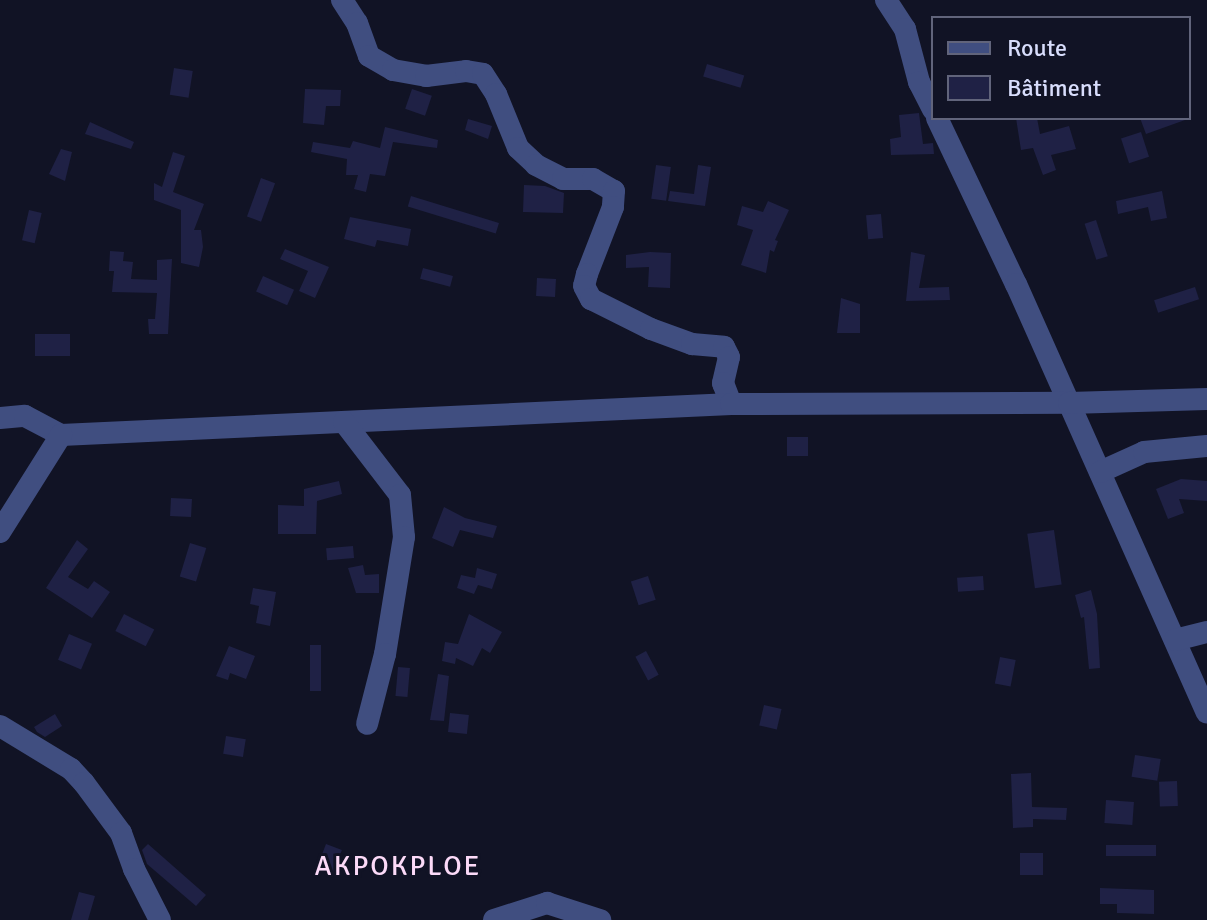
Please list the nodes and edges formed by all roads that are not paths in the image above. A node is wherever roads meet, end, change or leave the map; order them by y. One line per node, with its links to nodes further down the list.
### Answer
1 (342, 0): 7 (street)
2 (886, 0): 3 (street)
3 (931, 106)
4 (938, 120): 6 (street)
5 (1207, 399): 6 (street)
6 (1069, 403): 7 (street); 12 (street)
7 (731, 404): 9 (street)
8 (0, 418): 10 (street)
9 (344, 422): 10 (street); 17 (street)
10 (61, 435): 13 (street)
11 (1207, 446): 12 (street)
12 (1100, 472): 15 (street)
13 (0, 532)
14 (1207, 632): 15 (street)
15 (1175, 640): 16 (street)
16 (1207, 712)
17 (367, 724)
18 (0, 726): 19 (street)
19 (160, 920)
20 (494, 920): 21 (street)
21 (600, 920)

